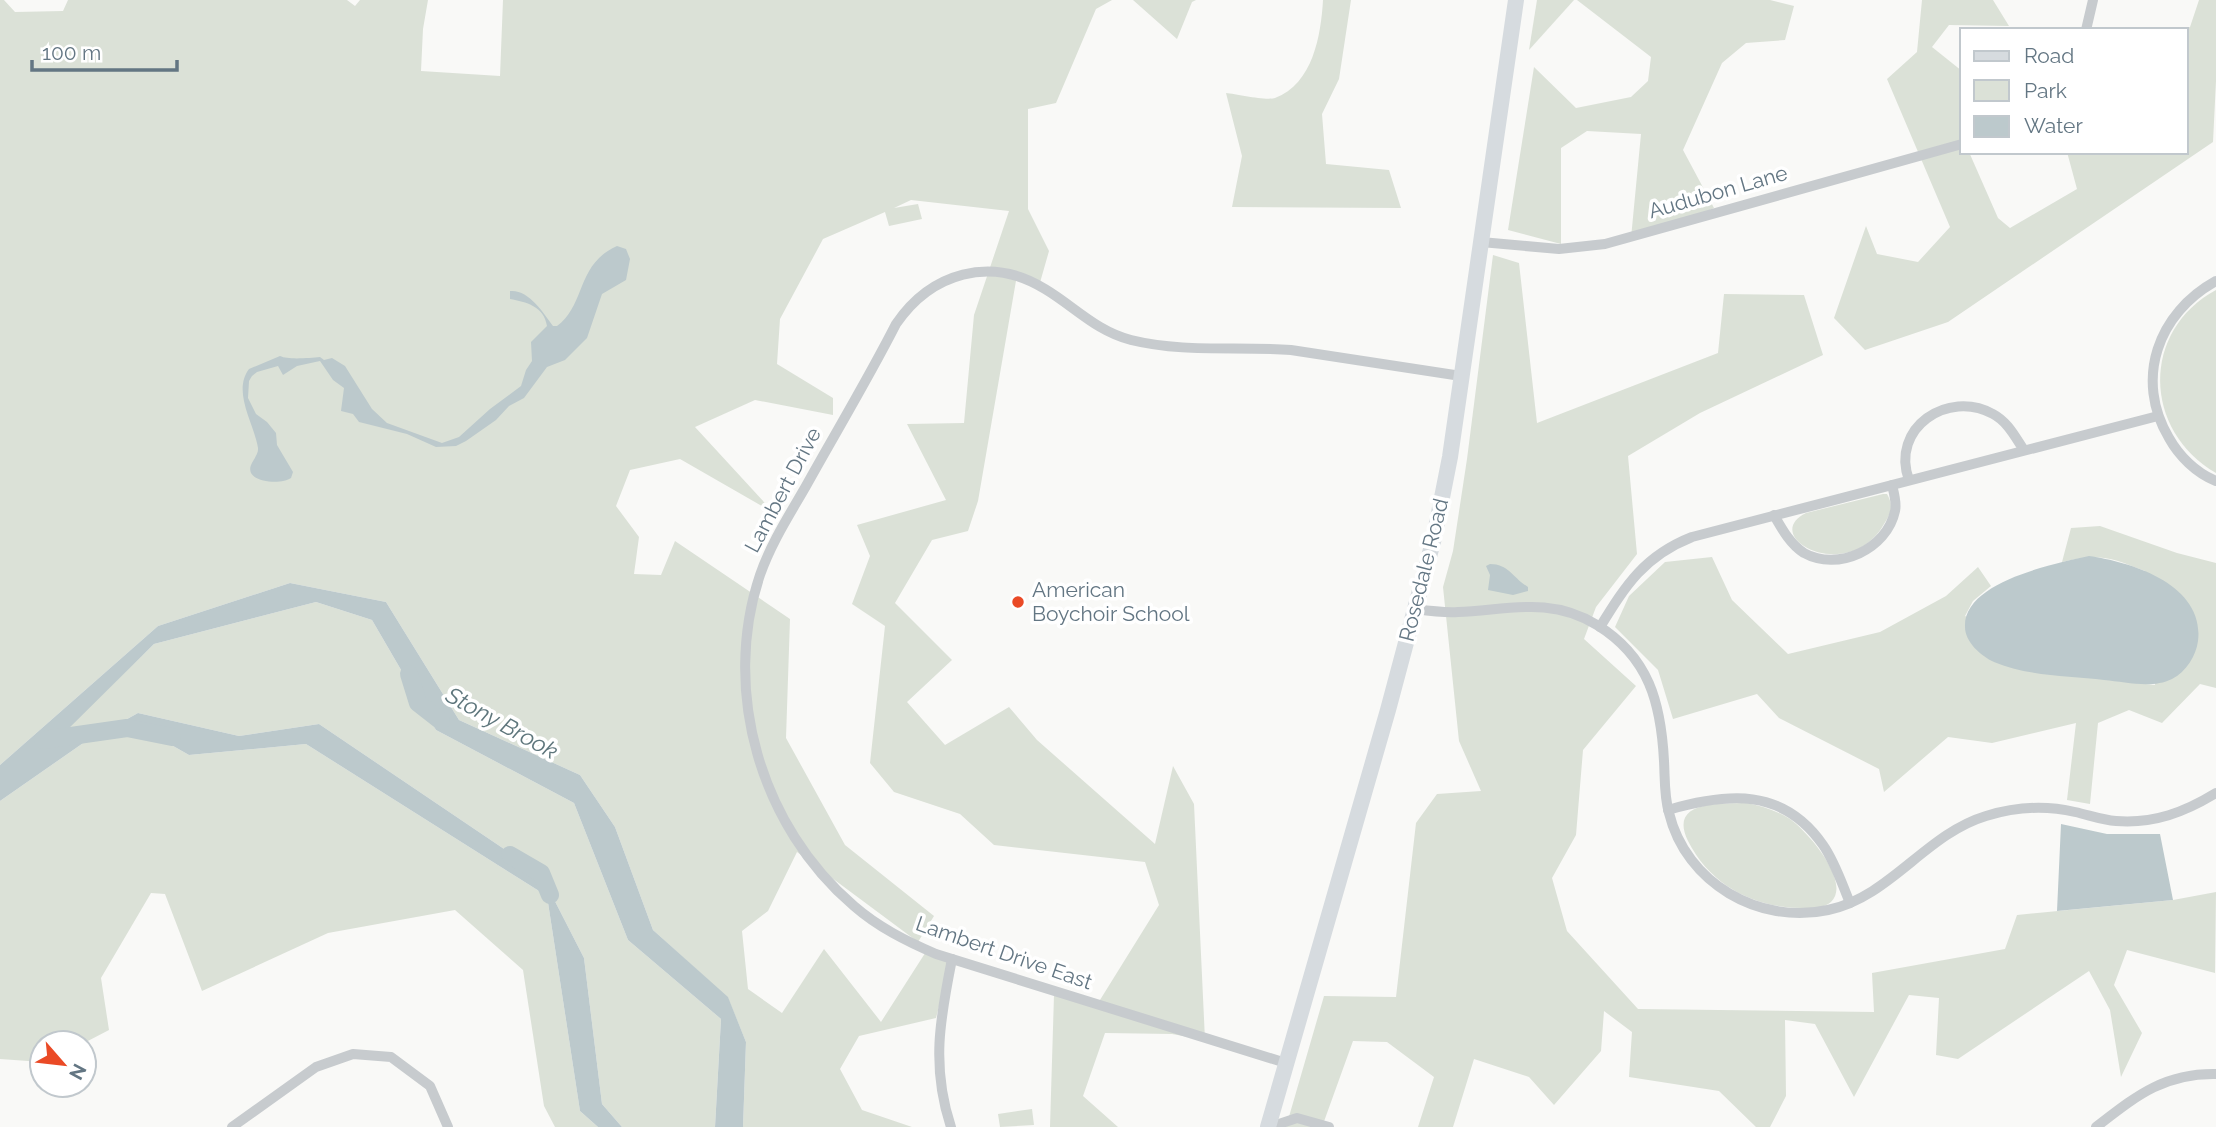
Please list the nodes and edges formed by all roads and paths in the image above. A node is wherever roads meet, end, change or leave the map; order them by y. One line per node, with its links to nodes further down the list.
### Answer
1 (1516, 0): 5 (street, Rosedale Road)
2 (2093, 0): 3 (street)
3 (2086, 28)
4 (1960, 145): 5 (street, Audubon Lane)
5 (1480, 242): 7 (street, Rosedale Road)
6 (2216, 281): 8 (street)
7 (1461, 376): 14 (street, Rosedale Road); 16 (street, Lambert Drive)
8 (2158, 416): 9 (street); 11 (street)
9 (2024, 450): 10 (street); 10 (street)
10 (1909, 481): 12 (street)
11 (2216, 481)
12 (1892, 485): 13 (street); 13 (street)
13 (1774, 515): 15 (street)
14 (1416, 609): 15 (street); 21 (street, Rosedale Road)
15 (1600, 627): 18 (street)
16 (744, 668): 20 (street, Lambert Drive East)
17 (2216, 793): 19 (street)
18 (1668, 810): 19 (street); 19 (street)
19 (1850, 903)
20 (952, 959): 21 (street, Lambert Drive East); 26 (street)
21 (1286, 1063): 23 (street, Rosedale Road)
22 (2216, 1074): 28 (street)
23 (1275, 1125): 27 (street)
24 (232, 1127): 25 (street)
25 (448, 1127)
26 (951, 1127)
27 (1329, 1127)
28 (2095, 1127)

